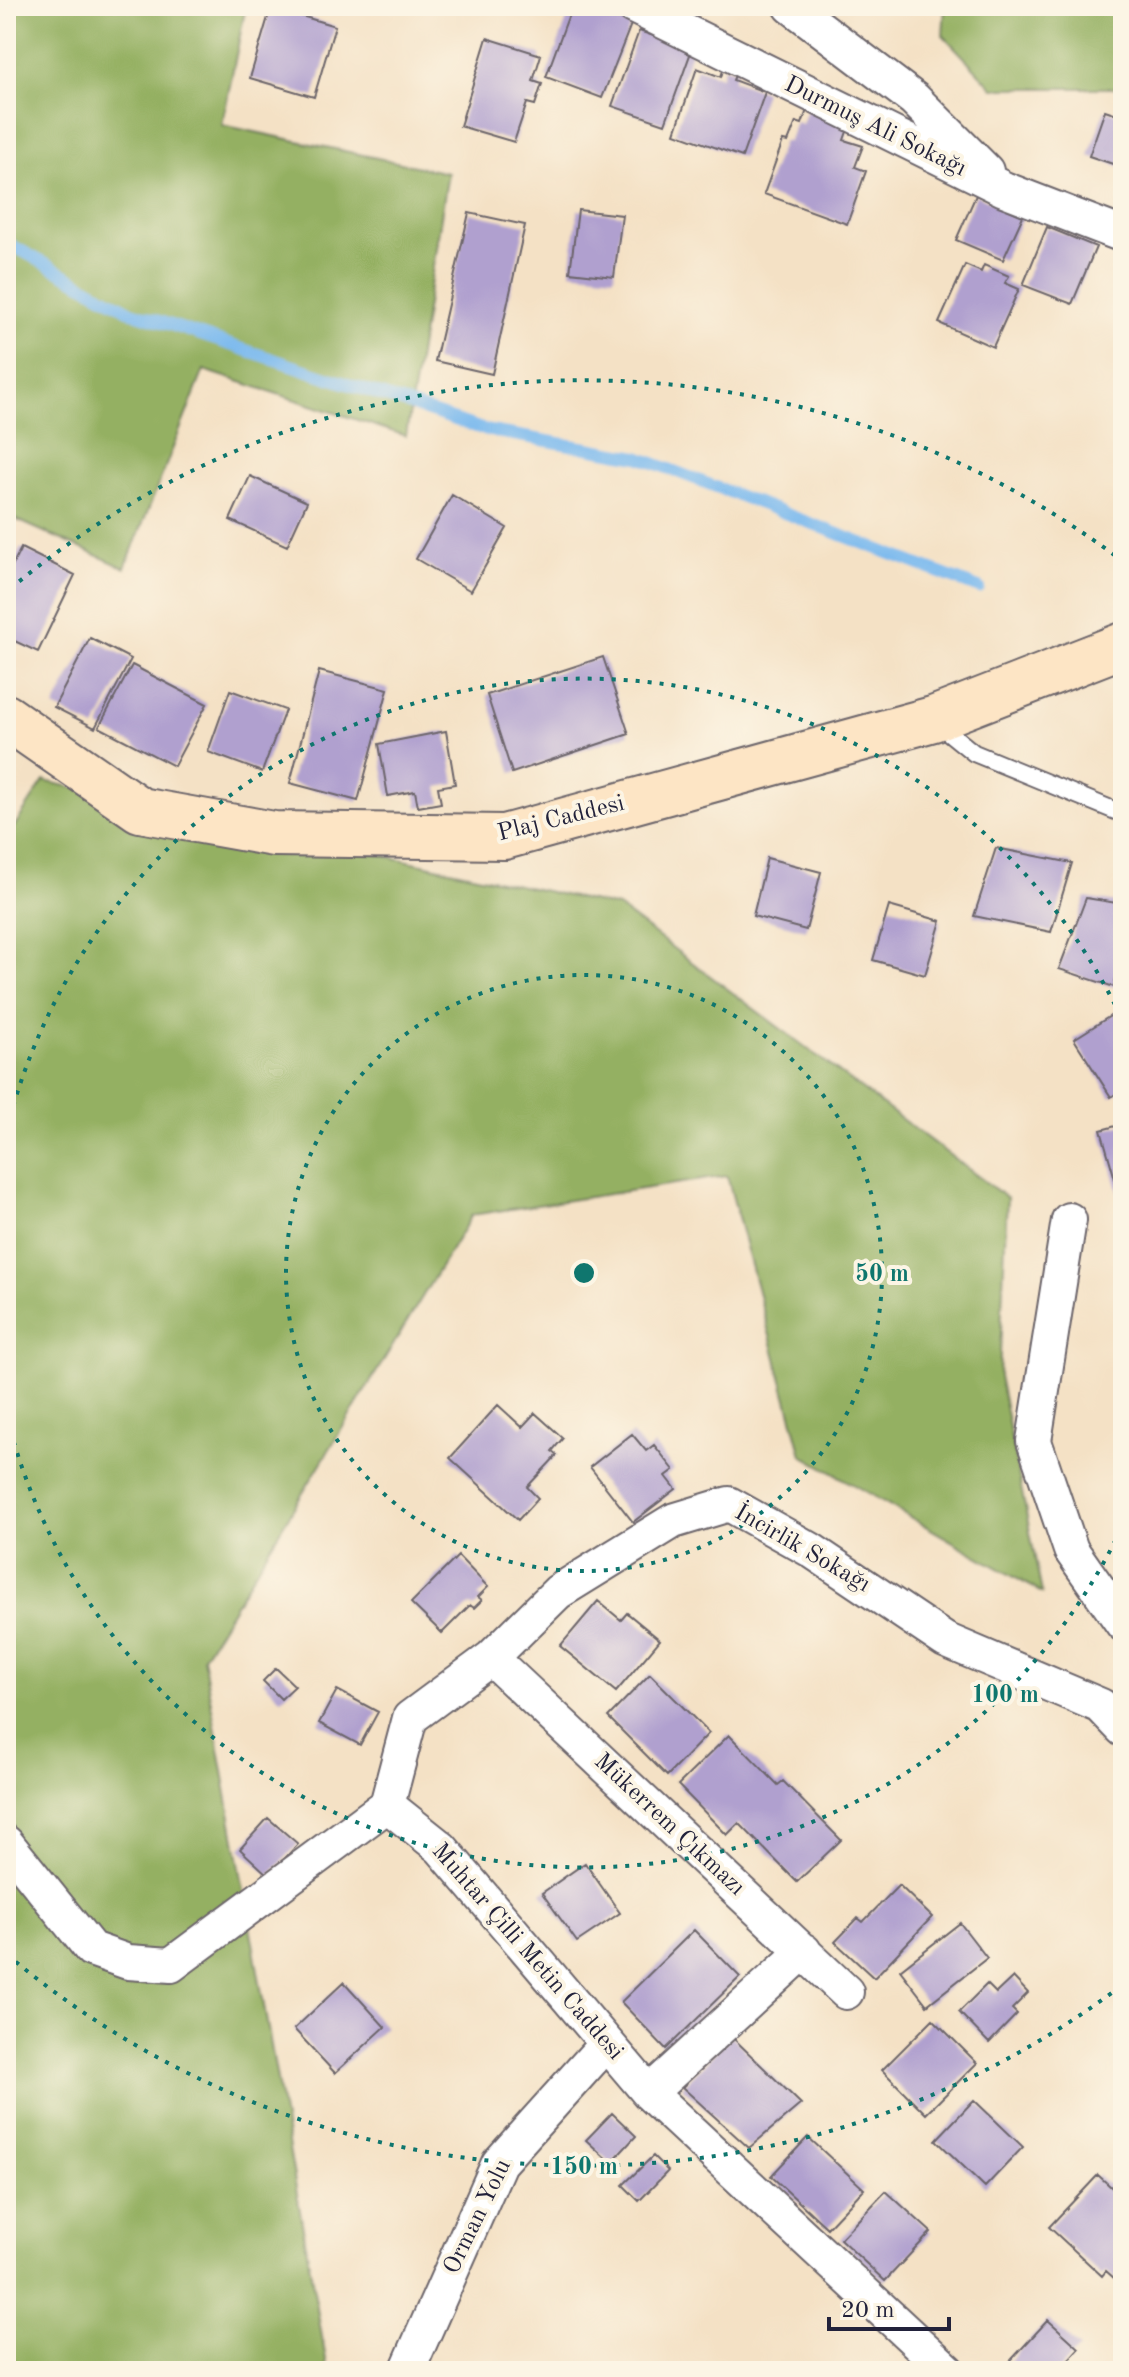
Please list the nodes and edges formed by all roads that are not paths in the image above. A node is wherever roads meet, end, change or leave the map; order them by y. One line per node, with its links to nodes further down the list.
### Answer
1 (633, 6): 3 (street, Durmuş Ali Sokağı)
2 (791, 6): 3 (street)
3 (1004, 189): 4 (street, Durmuş Ali Sokağı)
4 (1123, 235)
5 (1123, 645): 7 (street, Plaj Caddesi)
6 (6, 717): 7 (street, Plaj Caddesi)
7 (933, 719): 8 (lane)
8 (1123, 814)
9 (1069, 1220): 10 (street)
10 (1123, 1624)
11 (491, 1658): 12 (street, İncirlik Sokağı); 13 (street, İncirlik Sokağı); 15 (street, Mükerrem Çıkmazı)
12 (1123, 1729)
13 (387, 1805): 14 (street); 17 (street, Muhtar Çilli Metin Caddesi)
14 (6, 1843)
15 (804, 1951): 16 (street, Mükerrem Çıkmazı); 18 (street)
16 (846, 1992)
17 (606, 2044): 18 (street, Muhtar Çilli Metin Caddesi); 19 (street, Orman Yolu)
18 (649, 2093): 20 (street, Muhtar Çilli Metin Caddesi)
19 (407, 2371)
20 (948, 2371)

